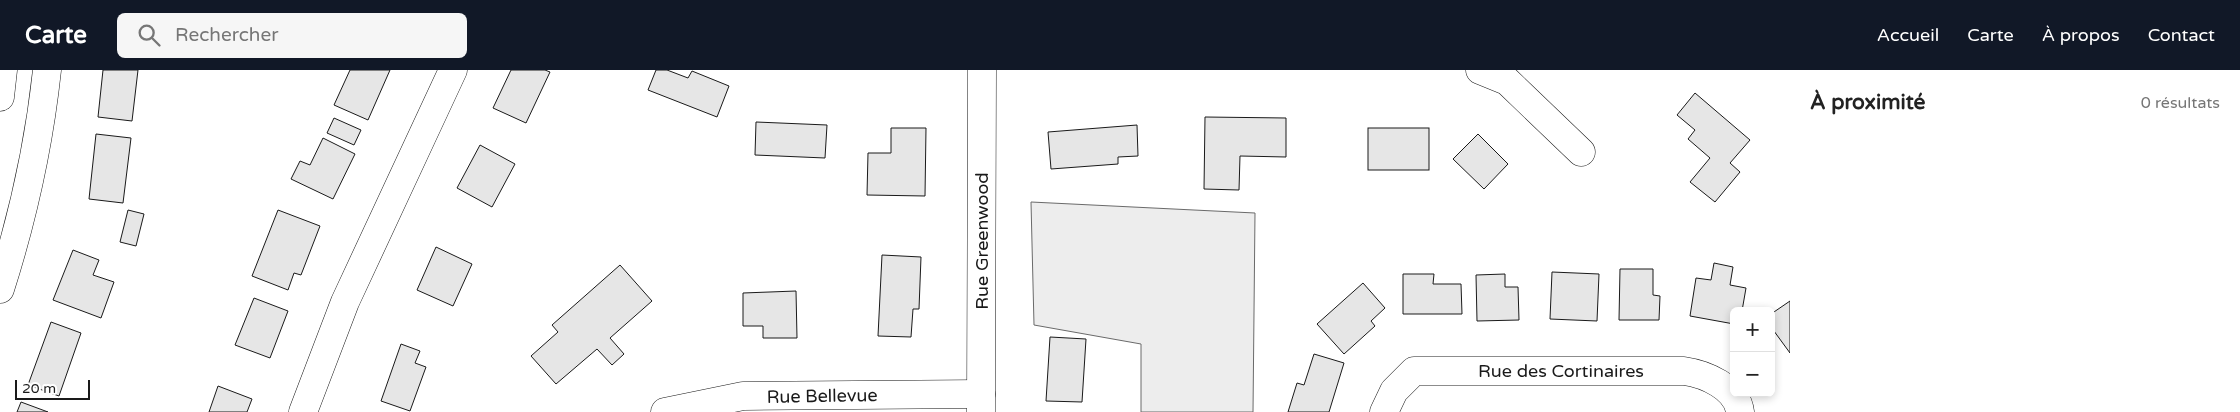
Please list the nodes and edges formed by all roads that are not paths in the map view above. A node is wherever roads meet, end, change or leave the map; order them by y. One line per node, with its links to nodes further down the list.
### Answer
1 (3, 70): 6 (street)
2 (47, 70): 8 (street)
3 (453, 70): 10 (street)
4 (982, 70): 9 (street, Rue Greenwood)
5 (1480, 70): 7 (street)
6 (0, 97)
7 (1581, 152)
8 (0, 289)
9 (981, 403): 11 (street, Rue Bellevue)
10 (303, 412)
11 (665, 412)
12 (1384, 412): 13 (street, Rue des Cortinaires)
13 (1740, 412)

